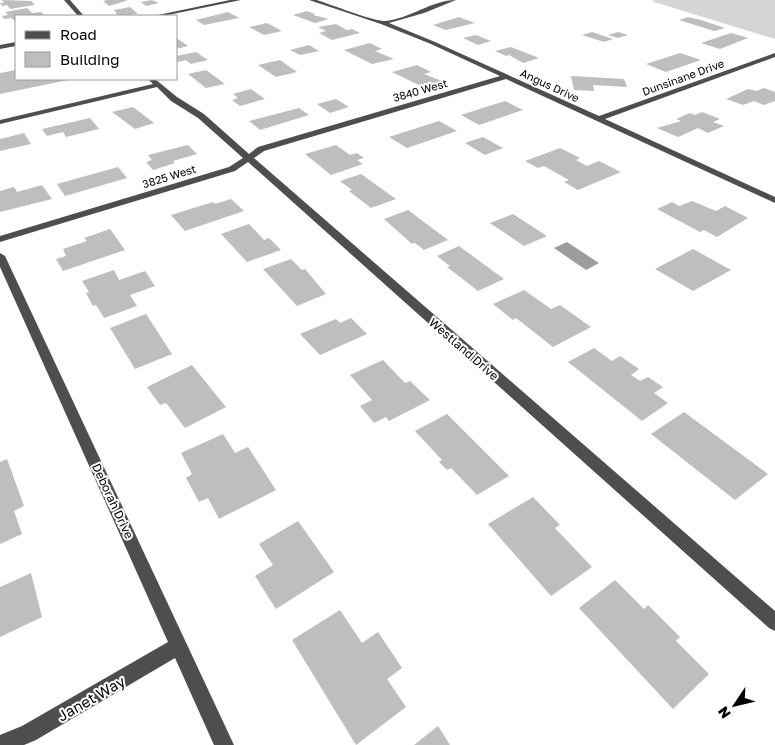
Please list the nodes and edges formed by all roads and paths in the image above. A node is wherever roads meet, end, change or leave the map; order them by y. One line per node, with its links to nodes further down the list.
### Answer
1 (67, 0): 5 (street)
2 (238, 0): 6 (street)
3 (312, 0): 7 (street, Angus Drive)
4 (453, 0): 7 (street)
5 (80, 15)
6 (161, 15)
7 (383, 23): 11 (street, Angus Drive)
8 (15, 44): 9 (street)
9 (0, 47)
10 (775, 56): 13 (street, Dunsinane Drive)
11 (506, 77): 13 (street, Angus Drive); 15 (street, 3840 West)
12 (155, 82): 14 (street); 16 (street, Westland Drive)
13 (598, 119): 17 (street, Angus Drive)
14 (0, 122)
15 (340, 125): 16 (street, 3825 West)
16 (248, 158): 18 (street, 3825 West); 20 (street, Westland Drive)
17 (775, 200)
18 (0, 239)
19 (0, 256): 21 (street, Deborah Drive)
20 (775, 622)
21 (180, 646): 22 (street, Janet Way); 23 (street, Deborah Drive)
22 (0, 745)
23 (224, 745)

